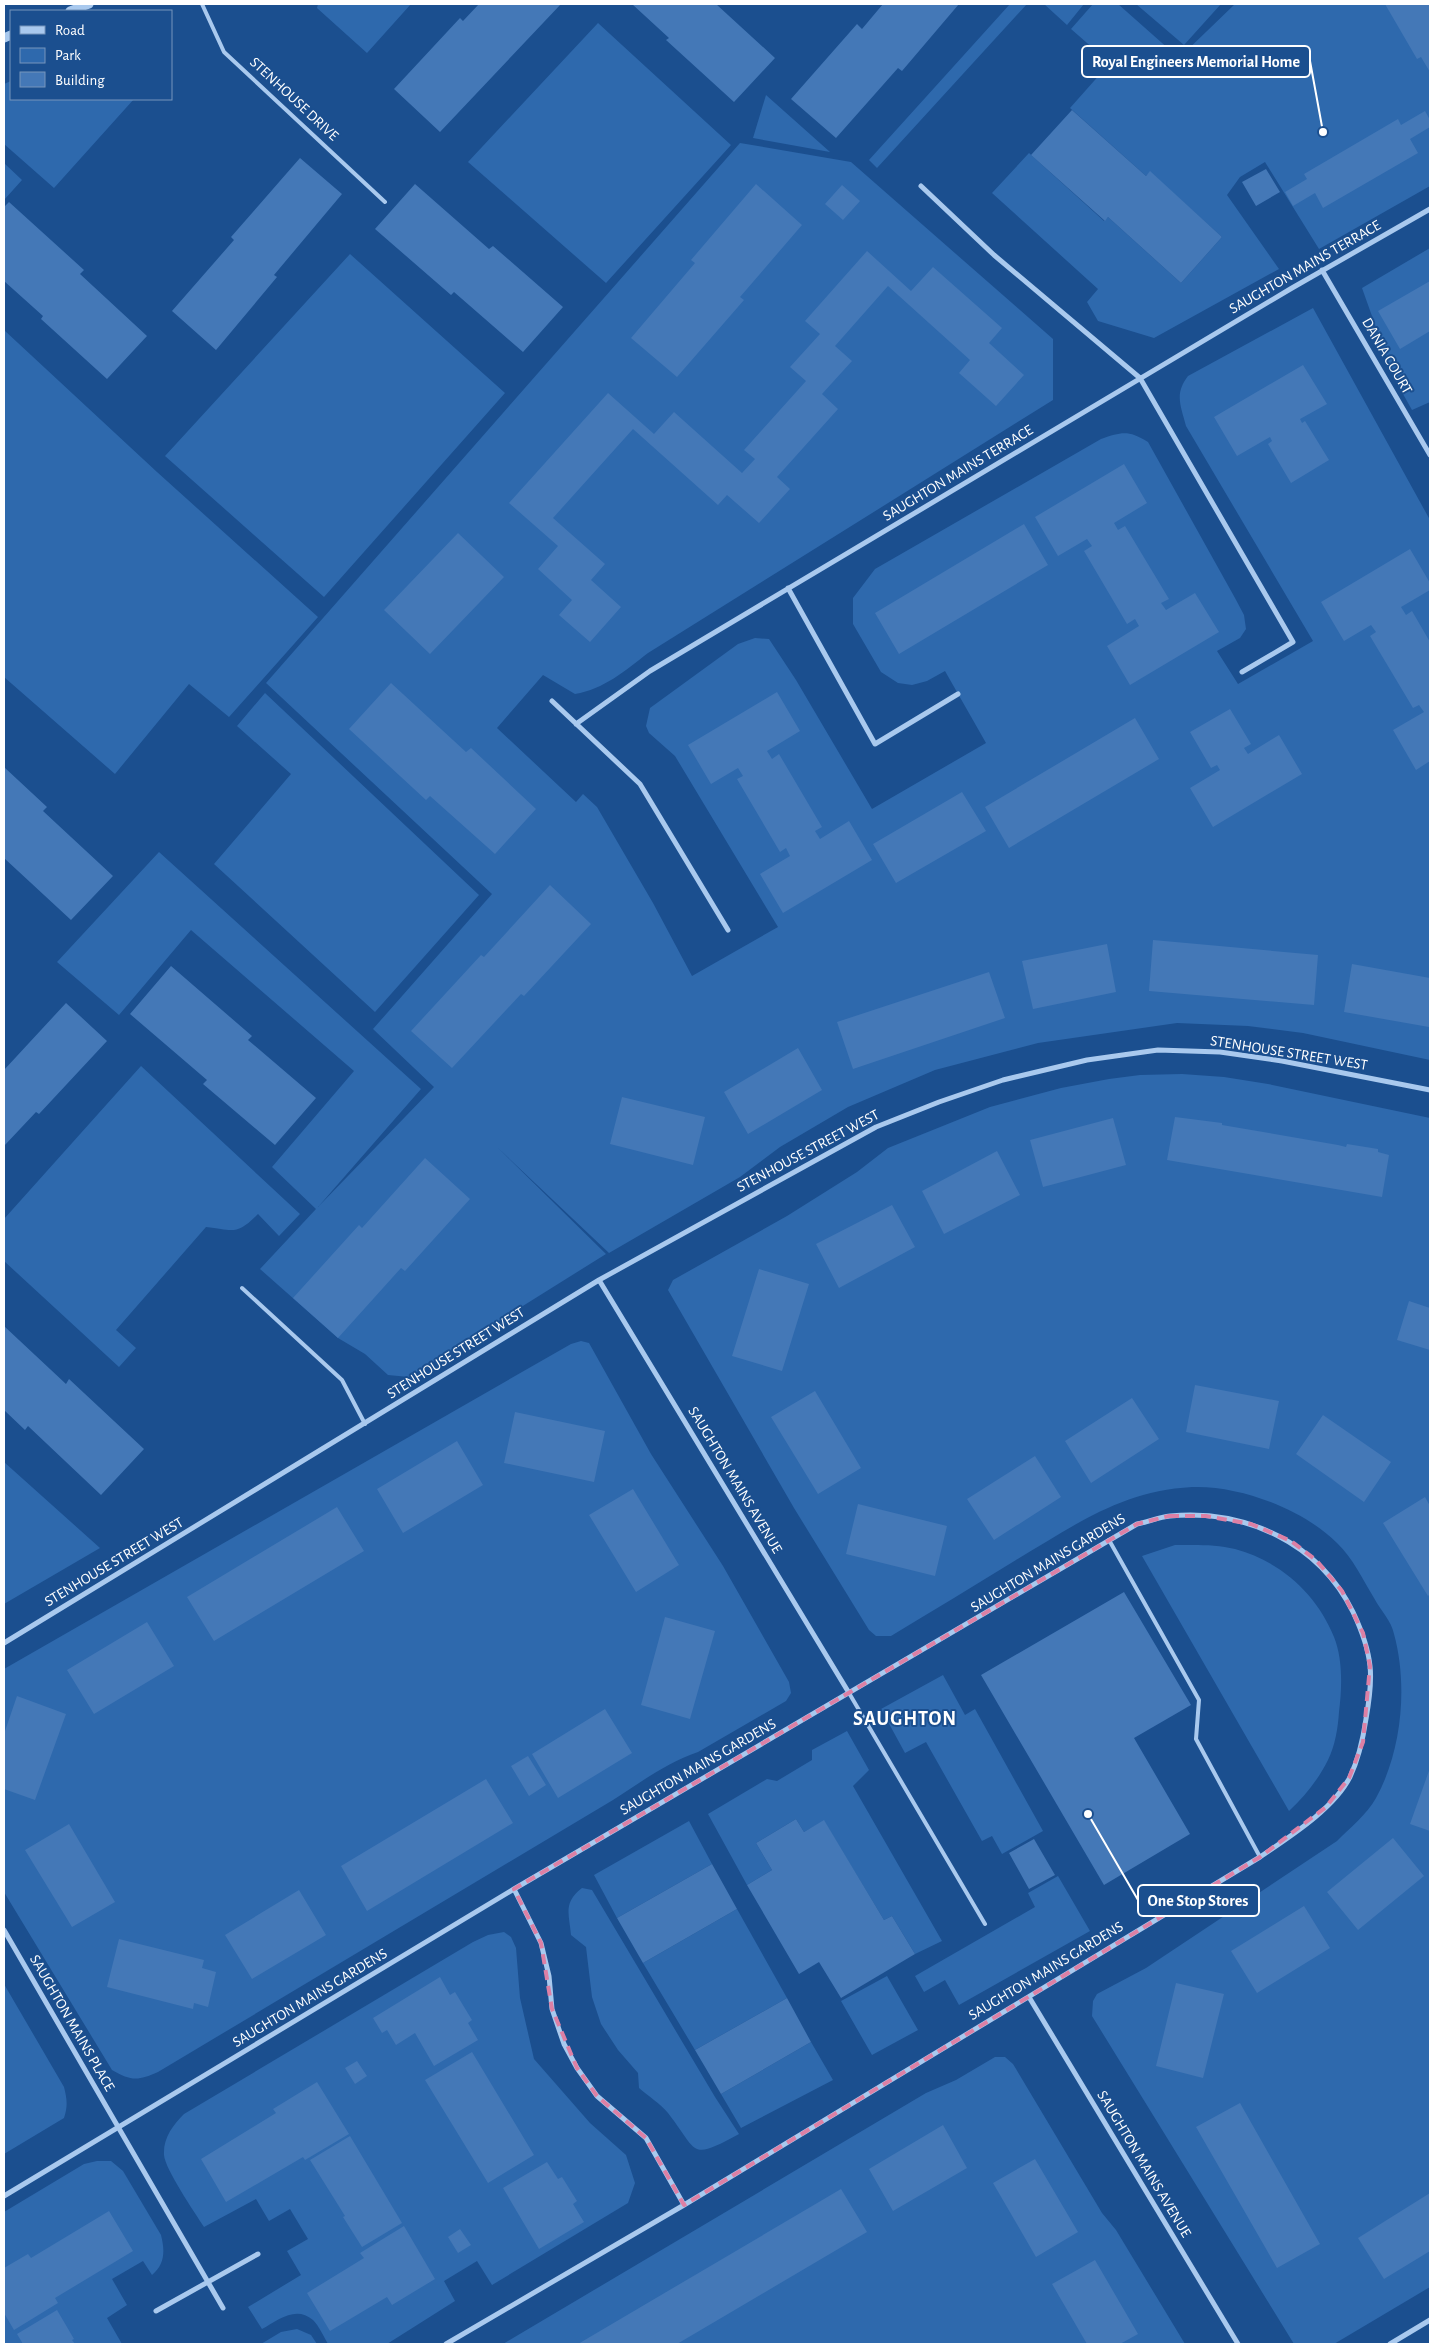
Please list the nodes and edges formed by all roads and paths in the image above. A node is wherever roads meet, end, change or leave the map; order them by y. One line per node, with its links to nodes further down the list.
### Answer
1 (89, 4): 3 (street)
2 (202, 4): 5 (lane, STENHOUSE DRIVE)
3 (73, 10)
4 (921, 186): 8 (street)
5 (385, 202)
6 (1430, 209): 7 (street, SAUGHTON MAINS TERRACE)
7 (1322, 270): 8 (street, SAUGHTON MAINS TERRACE); 9 (street, DANIA COURT)
8 (1140, 378): 10 (street, SAUGHTON MAINS TERRACE); 11 (street)
9 (1430, 455)
10 (788, 588): 12 (street); 14 (street, SAUGHTON MAINS TERRACE)
11 (1242, 672)
12 (958, 694)
13 (552, 701): 14 (street)
14 (576, 724): 15 (street)
15 (728, 930)
16 (1430, 1090): 17 (street, STENHOUSE STREET WEST)
17 (599, 1280): 19 (street, STENHOUSE STREET WEST); 22 (street, SAUGHTON MAINS AVENUE)
18 (242, 1288): 19 (lane)
19 (365, 1424): 21 (street, STENHOUSE STREET WEST)
20 (1109, 1540): 22 (street, SAUGHTON MAINS GARDENS); 23 (lane); 23 (street, SAUGHTON MAINS GARDENS)
21 (4, 1643)
22 (849, 1692): 24 (street, SAUGHTON MAINS GARDENS); 25 (lane)
23 (1260, 1857): 27 (street, SAUGHTON MAINS GARDENS)
24 (514, 1889): 28 (street, SAUGHTON MAINS GARDENS); 30 (street)
25 (985, 1924)
26 (4, 1930): 28 (street, SAUGHTON MAINS PLACE)
27 (1029, 1997): 30 (street, SAUGHTON MAINS GARDENS); 37 (street, SAUGHTON MAINS AVENUE)
28 (119, 2128): 29 (street, SAUGHTON MAINS GARDENS); 32 (street)
29 (4, 2196)
30 (684, 2205): 36 (street, SAUGHTON MAINS GARDENS)
31 (258, 2254): 32 (street)
32 (208, 2282): 33 (street); 34 (street)
33 (223, 2308)
34 (156, 2311)
35 (1430, 2320): 38 (street)
36 (446, 2344)
37 (1238, 2344)
38 (1390, 2344)

